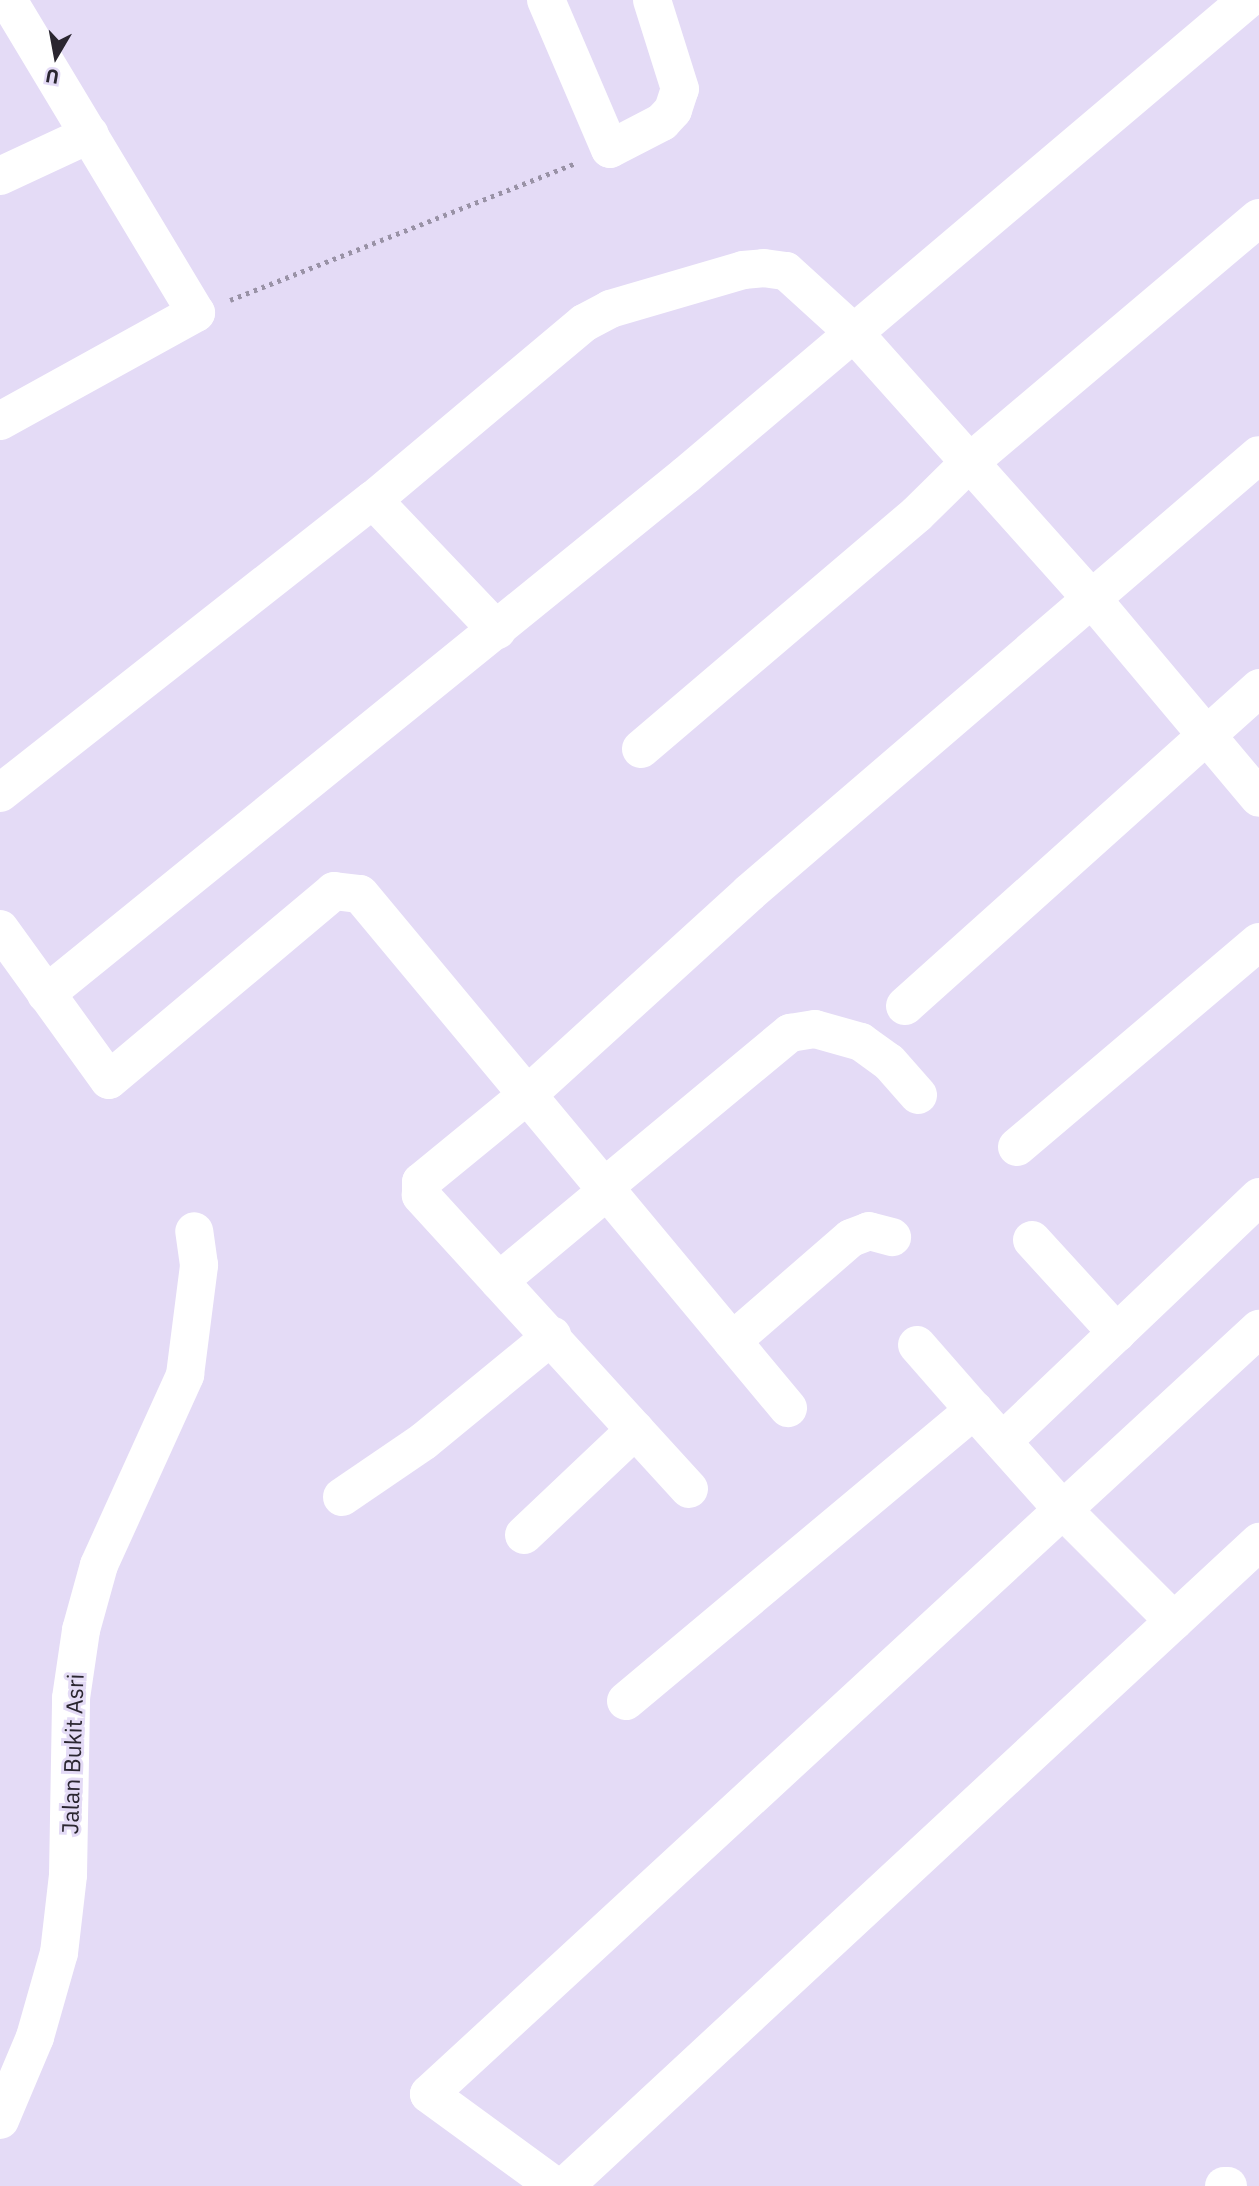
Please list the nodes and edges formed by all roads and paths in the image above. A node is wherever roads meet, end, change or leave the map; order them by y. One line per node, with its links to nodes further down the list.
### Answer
1 (8, 0): 5 (street)
2 (546, 0): 6 (street)
3 (652, 0): 6 (street)
4 (1247, 0): 10 (street)
5 (90, 134): 7 (street); 9 (street)
6 (610, 149): 9 (path)
7 (0, 176)
8 (1259, 218): 13 (street)
9 (196, 313): 11 (street)
10 (853, 332): 13 (street); 14 (street); 16 (street)
11 (0, 421)
12 (1259, 455): 15 (street)
13 (970, 462): 15 (street); 19 (street)
14 (373, 500): 16 (street); 20 (street)
15 (1093, 600): 18 (street); 27 (street)
16 (497, 630): 24 (street)
17 (1259, 688): 18 (street)
18 (1203, 735): 21 (street); 25 (street)
19 (641, 749)
20 (0, 793)
21 (1259, 798)
22 (0, 929): 24 (street)
23 (1259, 942): 28 (street)
24 (46, 994): 27 (street)
25 (905, 1006)
26 (918, 1095): 29 (street)
27 (525, 1097): 29 (street); 34 (street)
28 (1017, 1147)
29 (604, 1190): 34 (street); 38 (street)
30 (1259, 1197): 36 (street)
31 (194, 1231): 51 (street, Jalan Bukit Asri)
32 (892, 1237): 38 (street)
33 (1032, 1240): 36 (street)
34 (499, 1281): 37 (street)
35 (1259, 1329): 46 (street)
36 (1117, 1333): 43 (street)
37 (552, 1336): 42 (street); 45 (street)
38 (732, 1341): 40 (street)
39 (917, 1345): 41 (street)
40 (788, 1408)
41 (974, 1410): 43 (street); 50 (street)
42 (635, 1430): 44 (street); 47 (street)
43 (1005, 1440): 46 (street)
44 (689, 1489)
45 (342, 1497)
46 (1063, 1510): 49 (street); 52 (street)
47 (524, 1535)
48 (1259, 1542): 49 (street)
49 (1174, 1621): 53 (street)
50 (626, 1701)
51 (0, 2120)
52 (555, 2186)
53 (565, 2186)

